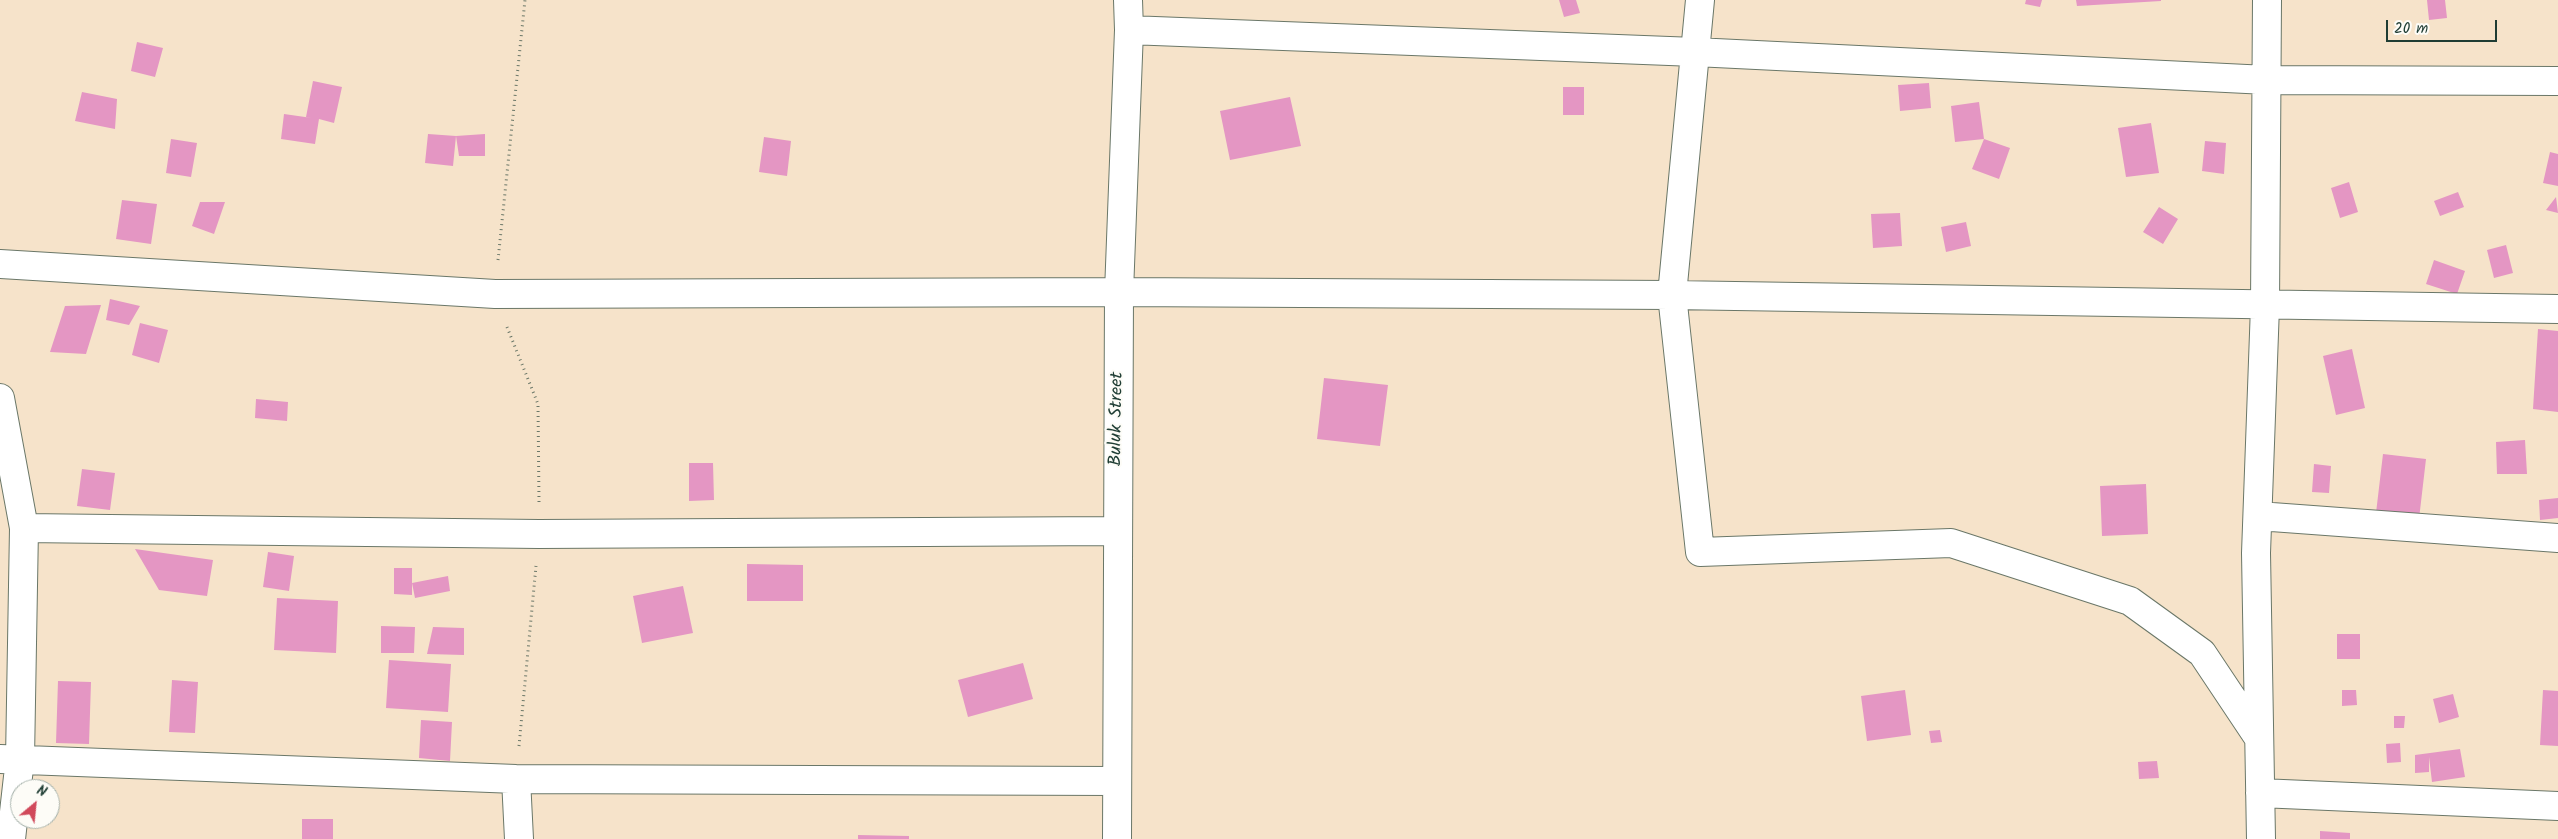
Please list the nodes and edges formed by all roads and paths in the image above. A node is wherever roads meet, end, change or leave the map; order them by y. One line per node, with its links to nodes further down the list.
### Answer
1 (525, 0): 11 (path)
2 (1128, 0): 5 (street, Buluk Street)
3 (1700, 0): 6 (street)
4 (2268, 0): 7 (street)
5 (1129, 30): 6 (street); 10 (street, Buluk Street)
6 (1695, 52): 7 (street); 12 (street)
7 (2267, 80): 8 (street); 13 (street)
8 (2558, 81)
9 (0, 264): 11 (street)
10 (1119, 292): 11 (street); 12 (street); 18 (street, Buluk Street)
11 (495, 294): 19 (path)
12 (1672, 295): 13 (street); 21 (street)
13 (2265, 306): 14 (street); 16 (street)
14 (2558, 309)
15 (0, 398): 17 (street)
16 (2258, 516): 20 (street); 21 (street)
17 (24, 528): 19 (street); 22 (street)
18 (1116, 531): 19 (street); 24 (street, Buluk Street)
19 (539, 534): 23 (path)
20 (2558, 538)
21 (2258, 737): 25 (street)
22 (10, 759): 23 (street); 27 (street)
23 (516, 779): 24 (street); 28 (street)
24 (1116, 781): 29 (street, Buluk Street)
25 (2260, 793): 26 (street); 30 (street)
26 (2558, 806)
27 (12, 839)
28 (520, 839)
29 (1117, 839)
30 (2261, 839)

